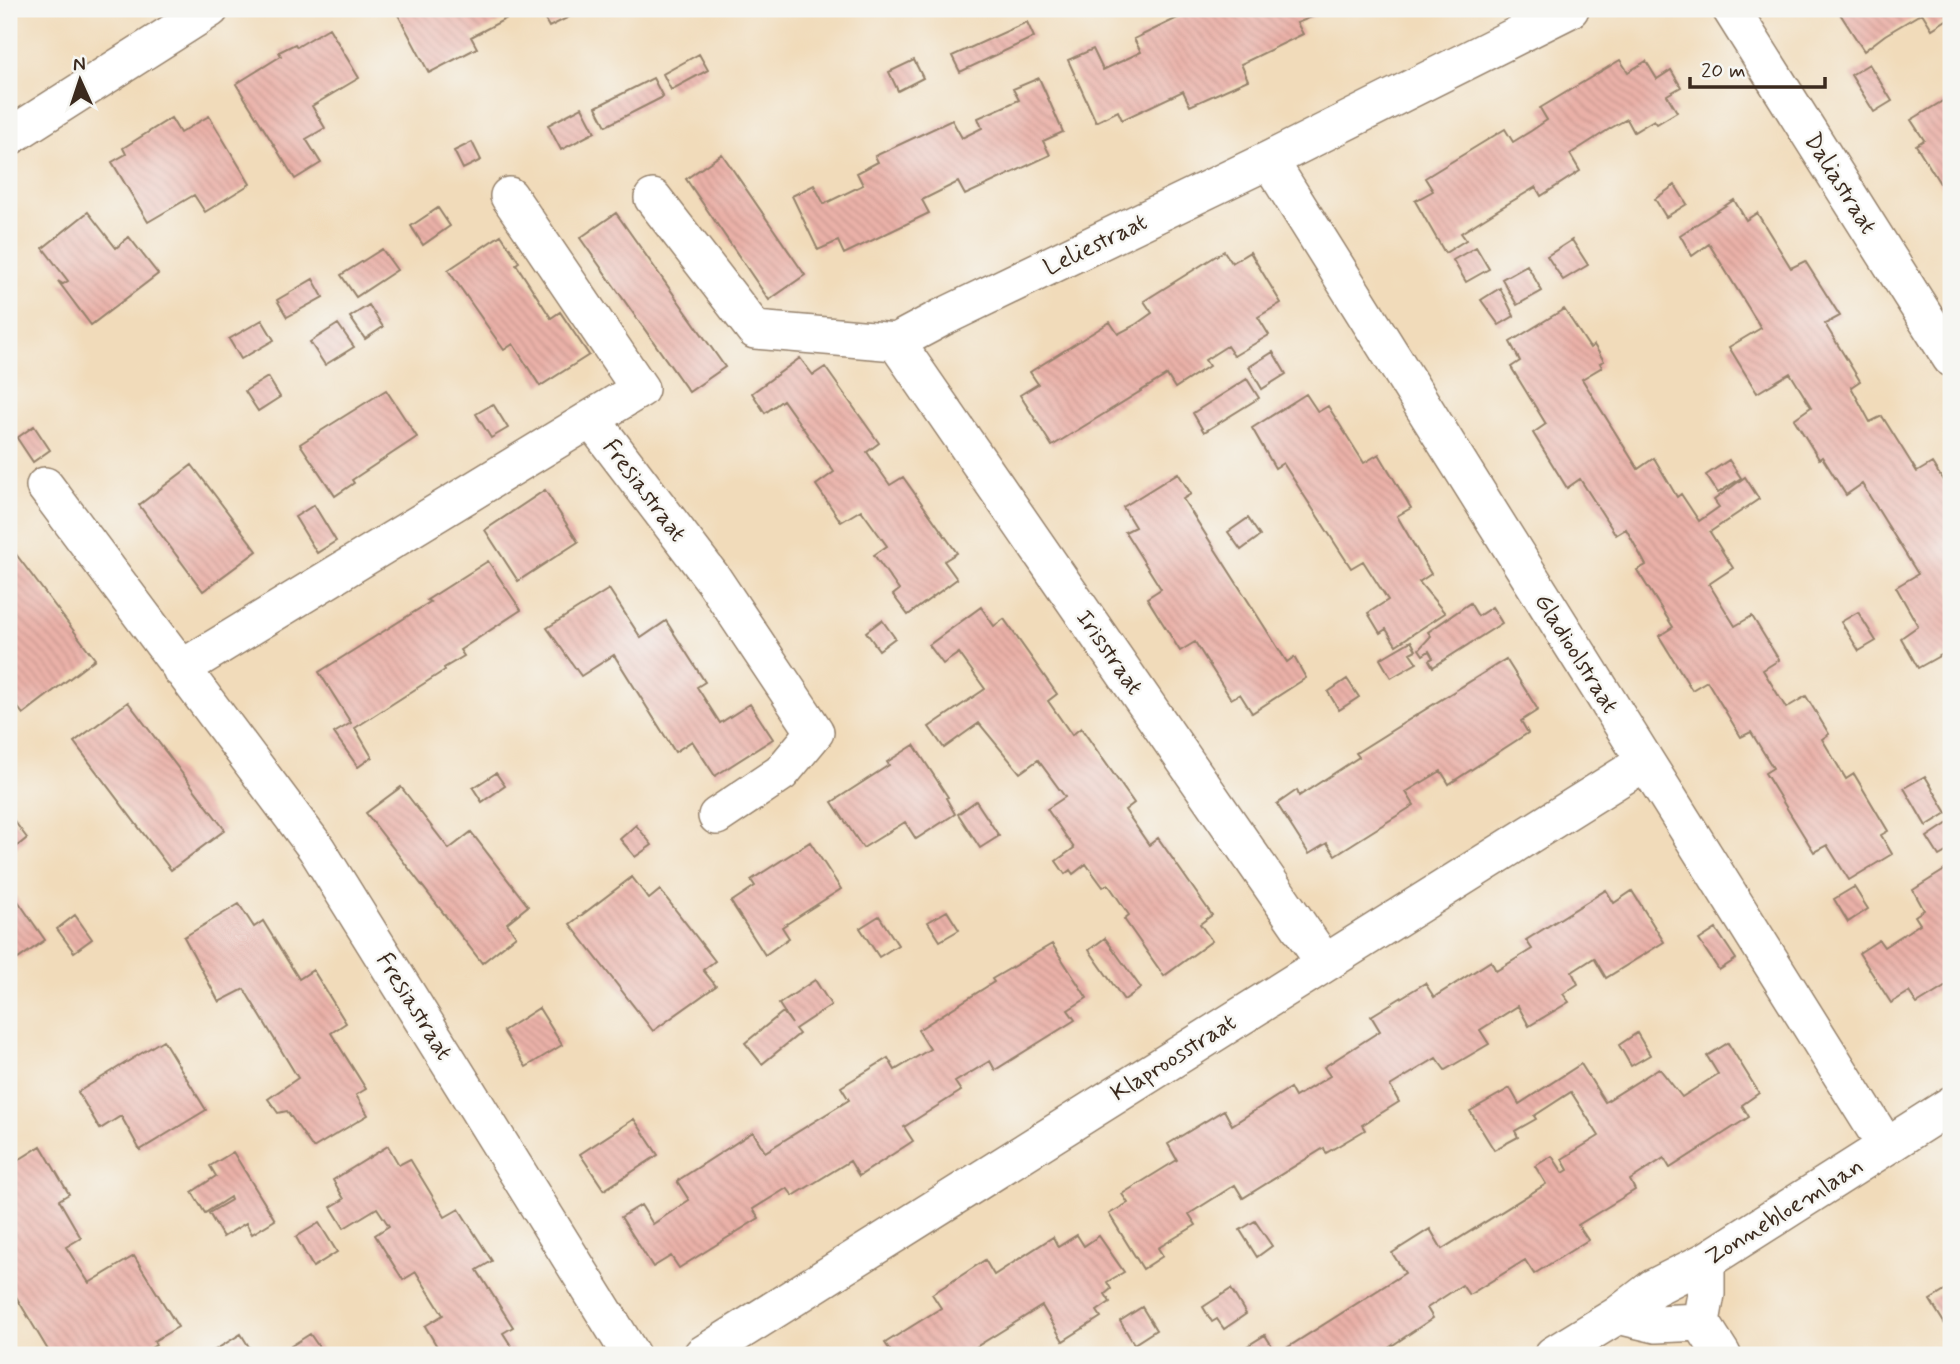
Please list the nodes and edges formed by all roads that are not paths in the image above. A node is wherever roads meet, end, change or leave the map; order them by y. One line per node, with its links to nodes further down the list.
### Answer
1 (210, 9): 4 (street)
2 (1570, 9): 5 (street, Leliestraat)
3 (1731, 9): 9 (street, Daliastraat)
4 (9, 137)
5 (1269, 160): 8 (street, Leliestraat); 13 (street, Gladioolstraat)
6 (509, 196): 10 (street, Fresiastraat)
7 (653, 198): 8 (street)
8 (897, 342): 15 (street, Irisstraat)
9 (1951, 358)
10 (591, 419): 12 (street, Fresiastraat); 14 (street, Fresiastraat)
11 (45, 486): 12 (street, Fresiastraat)
12 (181, 669): 21 (street, Fresiastraat)
13 (1644, 762): 15 (street, Klaproosstraat); 17 (street, Gladioolstraat)
14 (718, 816)
15 (1324, 962): 22 (street, Klaproosstraat)
16 (1951, 1105): 17 (street, Zonnebloemlaan)
17 (1886, 1146): 18 (street, Zonnebloemlaan)
18 (1706, 1261): 19 (street, Zonnebloemlaan); 20 (street)
19 (1618, 1315): 20 (street); 23 (street, Zonnebloemlaan)
20 (1701, 1322): 24 (street)
21 (631, 1355)
22 (702, 1355)
23 (1553, 1355)
24 (1722, 1355)

